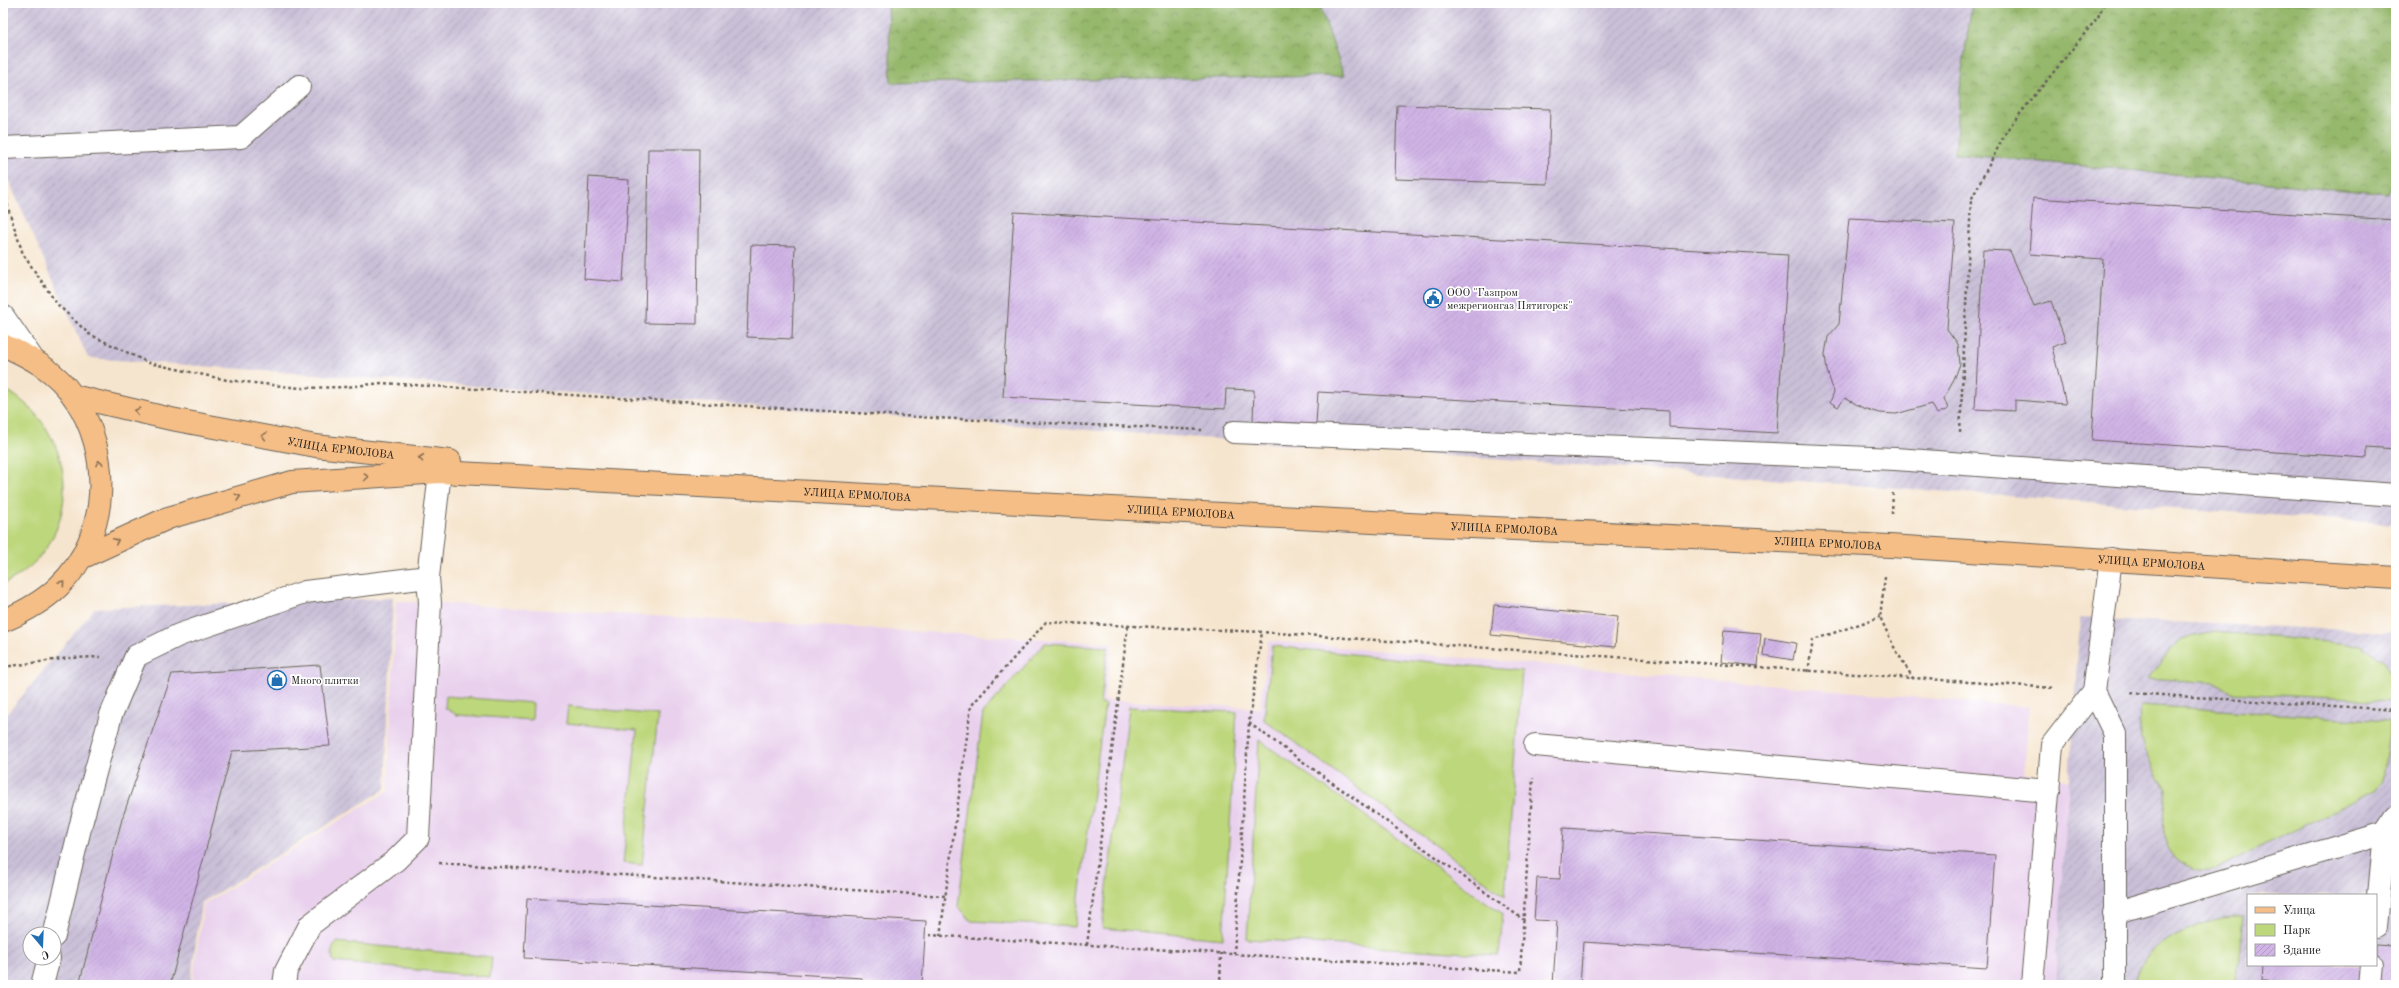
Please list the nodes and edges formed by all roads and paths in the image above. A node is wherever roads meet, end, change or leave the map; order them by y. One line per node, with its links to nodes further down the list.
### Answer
1 (2104, 3): 10 (path)
2 (300, 86): 3 (street)
3 (3, 148)
4 (4, 174): 9 (path)
5 (3, 316): 7 (street)
6 (3, 345): 7 (main road, УЛИЦА ЕРМОЛОВА)
7 (32, 358): 8 (main road, УЛИЦА ЕРМОЛОВА)
8 (73, 396): 12 (main road, УЛИЦА ЕРМОЛОВА, one-way to 8); 14 (main road, УЛИЦА ЕРМОЛОВА, one-way to 8)
9 (1234, 432): 10 (street)
10 (1958, 464): 13 (street)
11 (440, 472): 12 (main road, УЛИЦА ЕРМОЛОВА); 14 (main road, УЛИЦА ЕРМОЛОВА, one-way to 11); 16 (street)
12 (612, 480): 15 (main road, УЛИЦА ЕРМОЛОВА)
13 (2396, 495)
14 (81, 558): 19 (main road, УЛИЦА ЕРМОЛОВА, one-way to 14)
15 (2111, 559): 17 (main road, УЛИЦА ЕРМОЛОВА); 25 (street)
16 (428, 577): 22 (street); 31 (street)
17 (2396, 578)
18 (1880, 618): 24 (path)
19 (3, 621)
20 (1128, 625): 21 (path); 32 (path); 39 (path)
21 (1262, 632): 24 (path); 27 (path)
22 (136, 656): 23 (path); 36 (street)
23 (3, 667)
24 (1808, 672): 25 (path)
25 (2094, 691): 26 (path); 29 (street); 33 (street)
26 (2396, 710)
27 (1249, 723): 35 (path); 41 (path)
28 (1535, 745): 29 (street); 35 (path)
29 (2049, 791): 47 (street)
30 (2391, 825): 33 (street); 34 (street)
31 (396, 860): 32 (path); 45 (street)
32 (945, 896): 38 (path)
33 (2114, 913): 48 (street)
34 (2377, 919)
35 (1524, 920): 41 (path)
36 (56, 926)
37 (929, 934): 38 (path)
38 (940, 936): 39 (path)
39 (1087, 945): 40 (path)
40 (1221, 953): 41 (path); 46 (path)
41 (1234, 954)
42 (47, 966): 44 (street)
43 (2372, 966): 49 (street)
44 (42, 985)
45 (284, 985)
46 (1220, 985)
47 (2032, 985)
48 (2115, 985)
49 (2370, 985)

